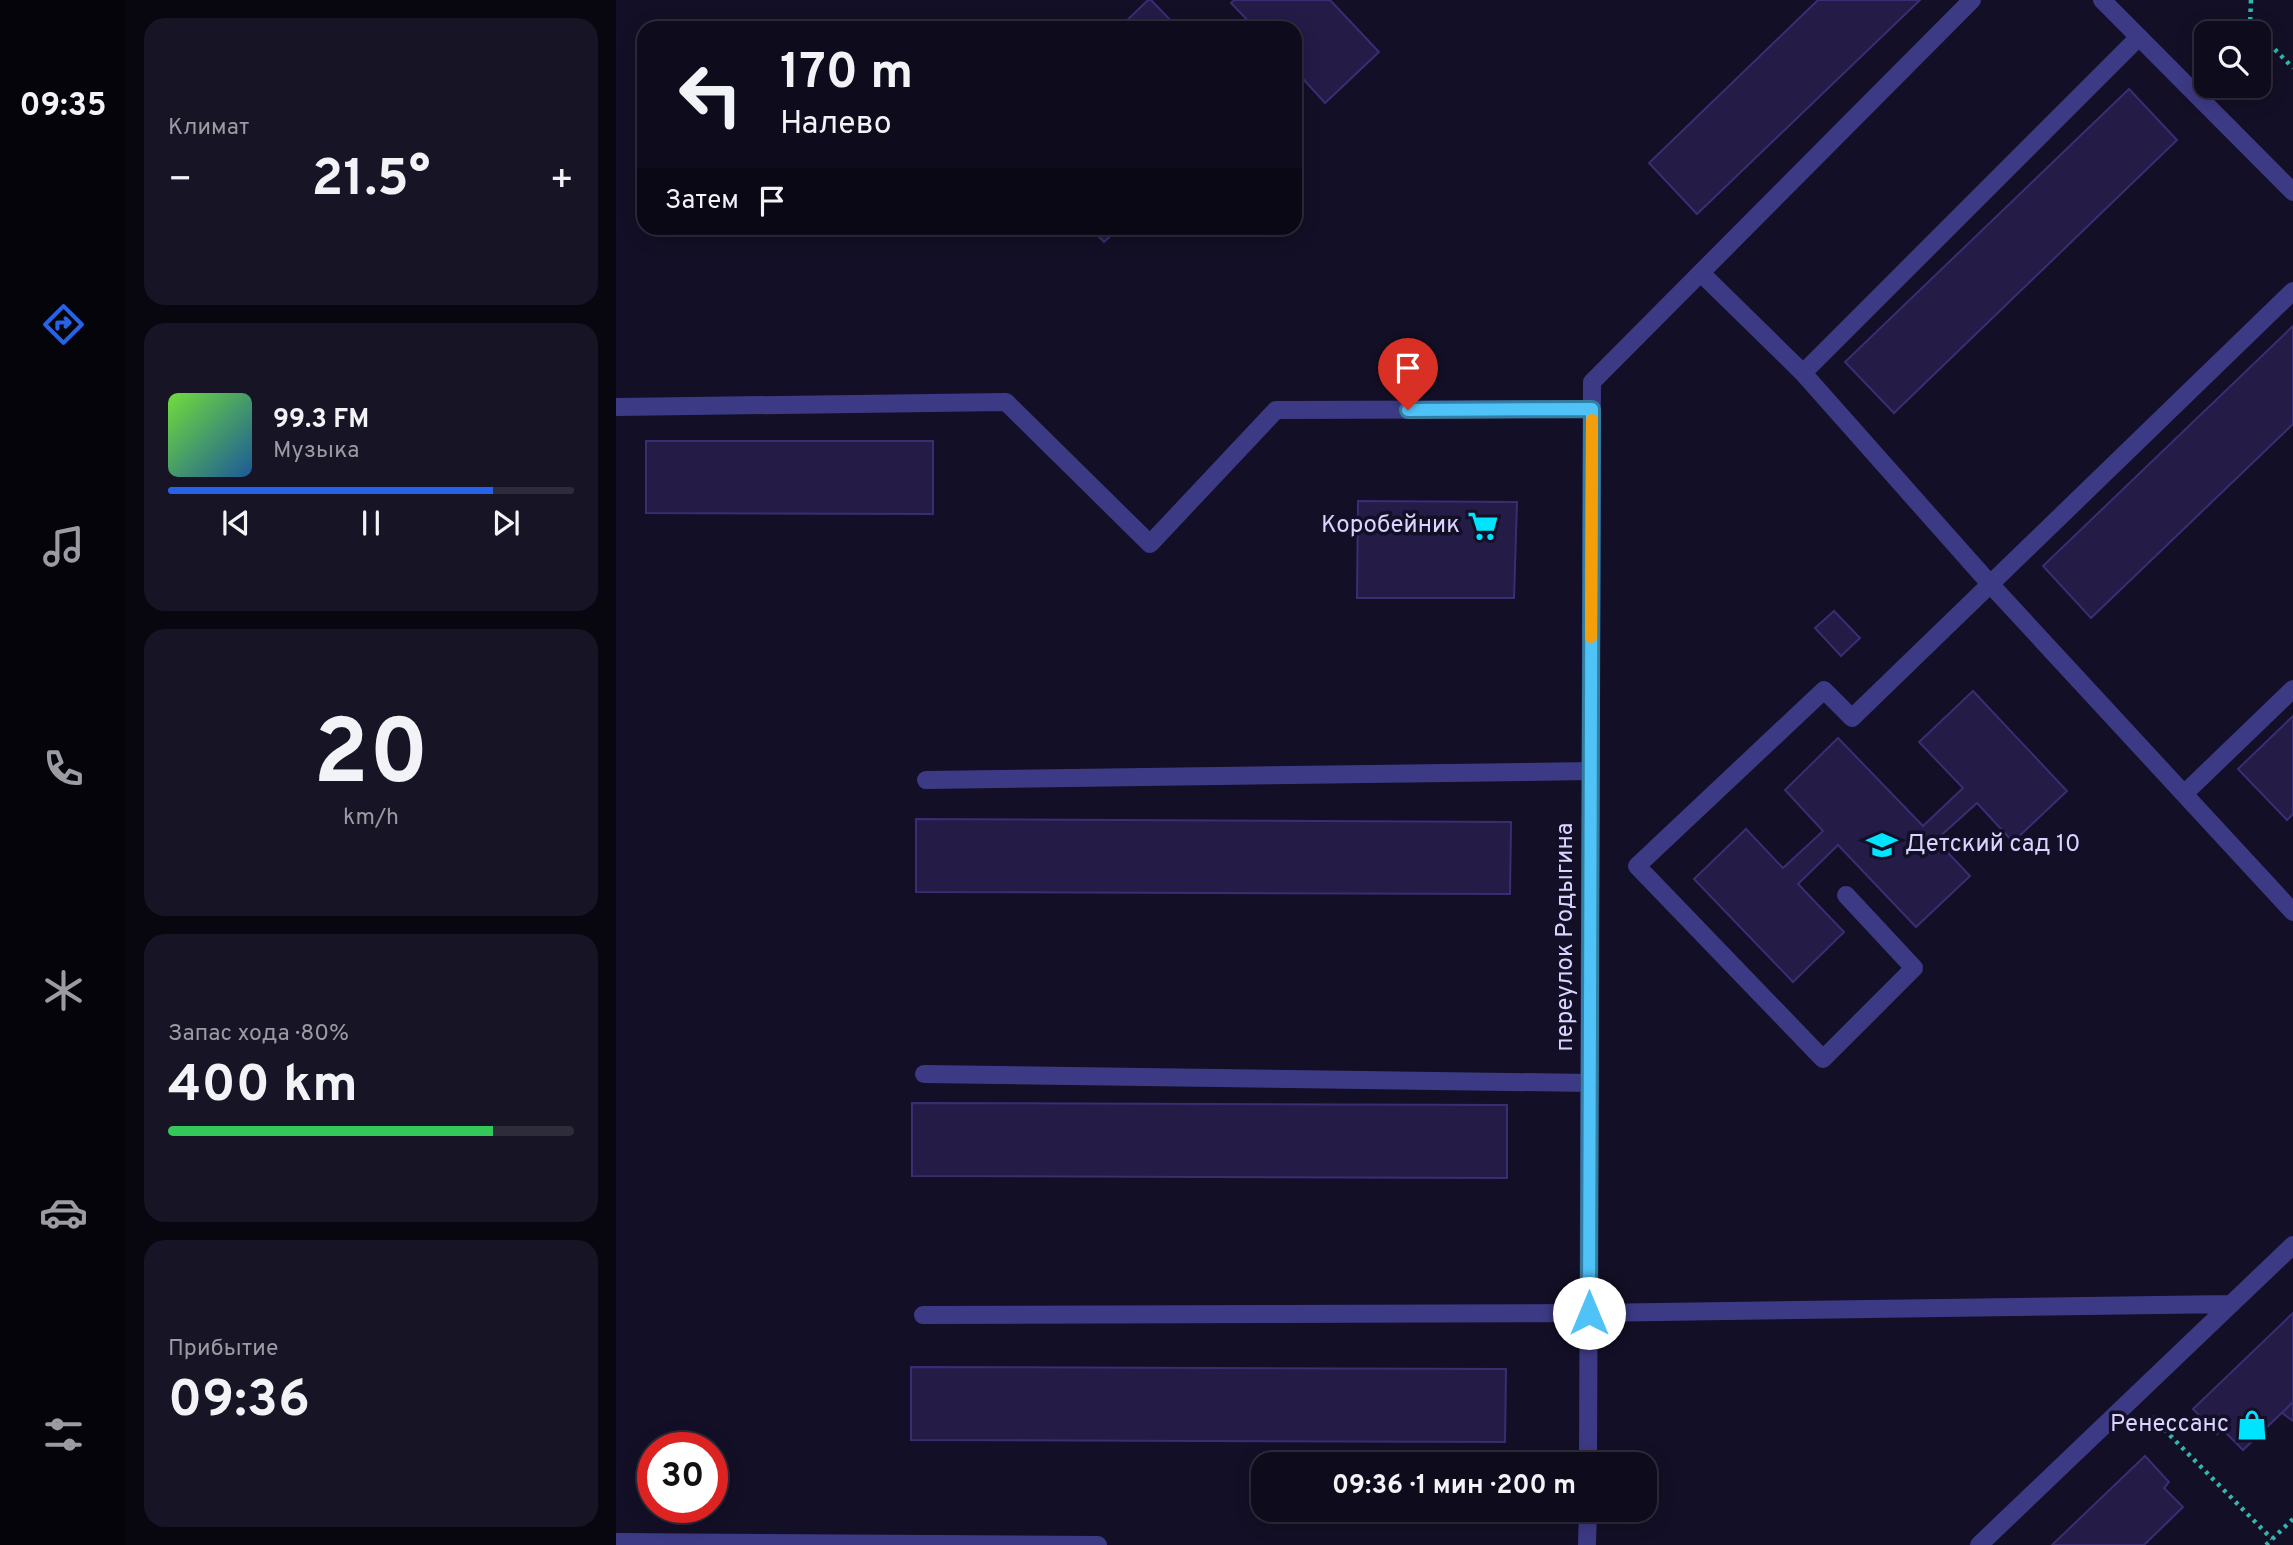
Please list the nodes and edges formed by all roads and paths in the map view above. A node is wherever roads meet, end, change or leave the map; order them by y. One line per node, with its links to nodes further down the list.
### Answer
1 (1972, 0): 7 (street, переулок Родыгина)
2 (2102, 0): 4 (street)
3 (2251, 0): 5 (path)
4 (2139, 37): 6 (street); 9 (street)
5 (2293, 68)
6 (2293, 192)
7 (1700, 274): 9 (street); 11 (street, переулок Родыгина)
8 (2293, 291): 12 (street)
9 (1803, 373): 12 (street)
10 (616, 407): 11 (street)
11 (1592, 409): 14 (street, переулок Родыгина)
12 (1991, 585): 16 (street); 17 (street)
13 (2293, 689): 16 (street)
14 (1591, 771): 15 (street); 20 (street, переулок Родыгина)
15 (926, 780)
16 (2185, 793): 18 (street)
17 (1846, 895)
18 (2293, 912)
19 (924, 1074): 20 (street)
20 (1590, 1083): 23 (street, переулок Родыгина)
21 (2293, 1245): 22 (street)
22 (2231, 1304): 23 (street); 25 (street)
23 (1589, 1313): 24 (street); 26 (street, переулок Родыгина)
24 (923, 1315)
25 (2132, 1397): 29 (path); 34 (street)
26 (1588, 1452)
27 (2293, 1519): 29 (path)
28 (1588, 1522): 33 (street)
29 (2272, 1539): 35 (path)
30 (617, 1545): 31 (street)
31 (943, 1545): 32 (street)
32 (1098, 1545)
33 (1587, 1545)
34 (1979, 1545)
35 (2266, 1545)

